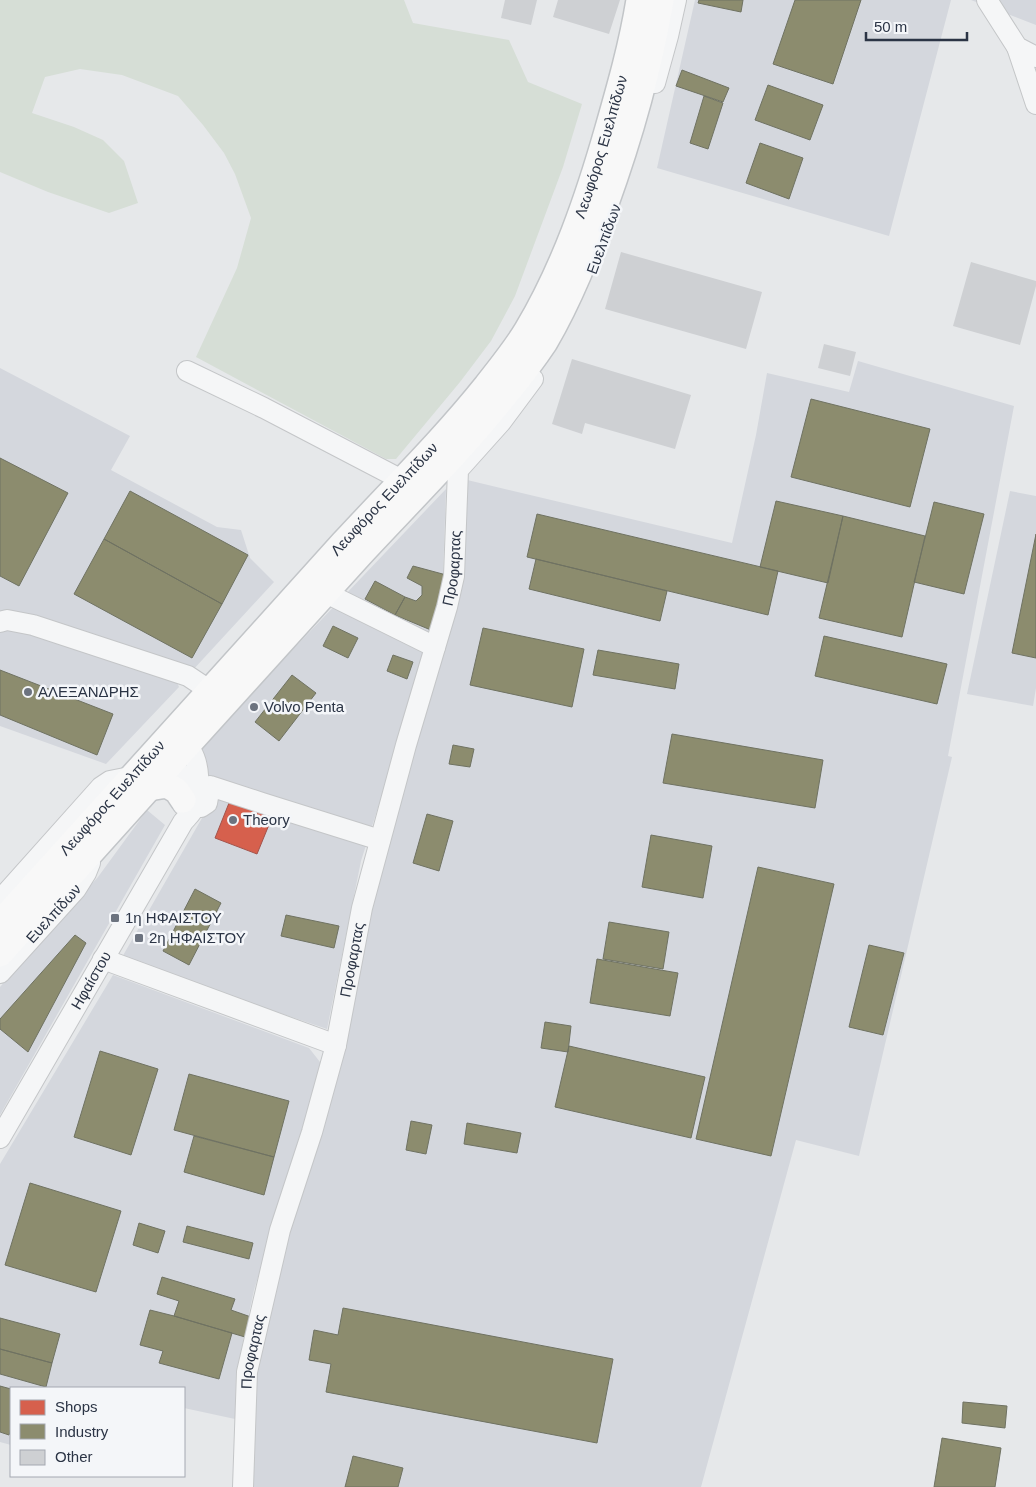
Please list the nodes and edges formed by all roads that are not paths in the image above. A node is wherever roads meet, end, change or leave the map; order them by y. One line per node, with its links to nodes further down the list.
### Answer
1 (639, 0): 11 (main road, Λεωφόρος Ευελπίδων)
2 (661, 0): 8 (main road, Λεωφόρος Ευελπίδων)
3 (676, 0): 8 (street)
4 (987, 0): 5 (street)
5 (1017, 46): 6 (street); 7 (street)
6 (1036, 57)
7 (1036, 104)
8 (631, 146): 10 (main road, Λεωφόρος Ευελπίδων)
9 (187, 371): 11 (street)
10 (472, 445): 12 (main road, Λεωφόρος Ευελπίδων); 14 (street, Προφαρτας)
11 (402, 480): 15 (main road, Λεωφόρος Ευελπίδων)
12 (326, 593): 14 (street); 16 (main road, Λεωφόρος Ευελπίδων)
13 (0, 622): 15 (street)
14 (435, 647): 19 (street, Προφαρτας)
15 (210, 690): 16 (main road, Λεωφόρος Ευελπίδων)
16 (177, 745): 17 (main road, Λεωφόρος Ευελπίδων); 18 (street)
17 (140, 783): 18 (main road); 20 (main road, Λεωφόρος Ευελπίδων); 21 (street); 22 (main road, Λεωφόρος Ευελπίδων)
18 (186, 812): 19 (street, Ηφαίστου); 24 (street, Ηφαίστου)
19 (380, 840): 26 (street, Προφαρτας)
20 (95, 848): 23 (main road, Λεωφόρος Ευελπίδων); 25 (street, Ευελπίδων)
21 (0, 900)
22 (0, 923)
23 (0, 954)
24 (103, 960): 26 (street); 27 (street, Ηφαίστου)
25 (0, 973)
26 (336, 1045): 28 (street, Προφαρτας)
27 (0, 1138)
28 (243, 1487)

